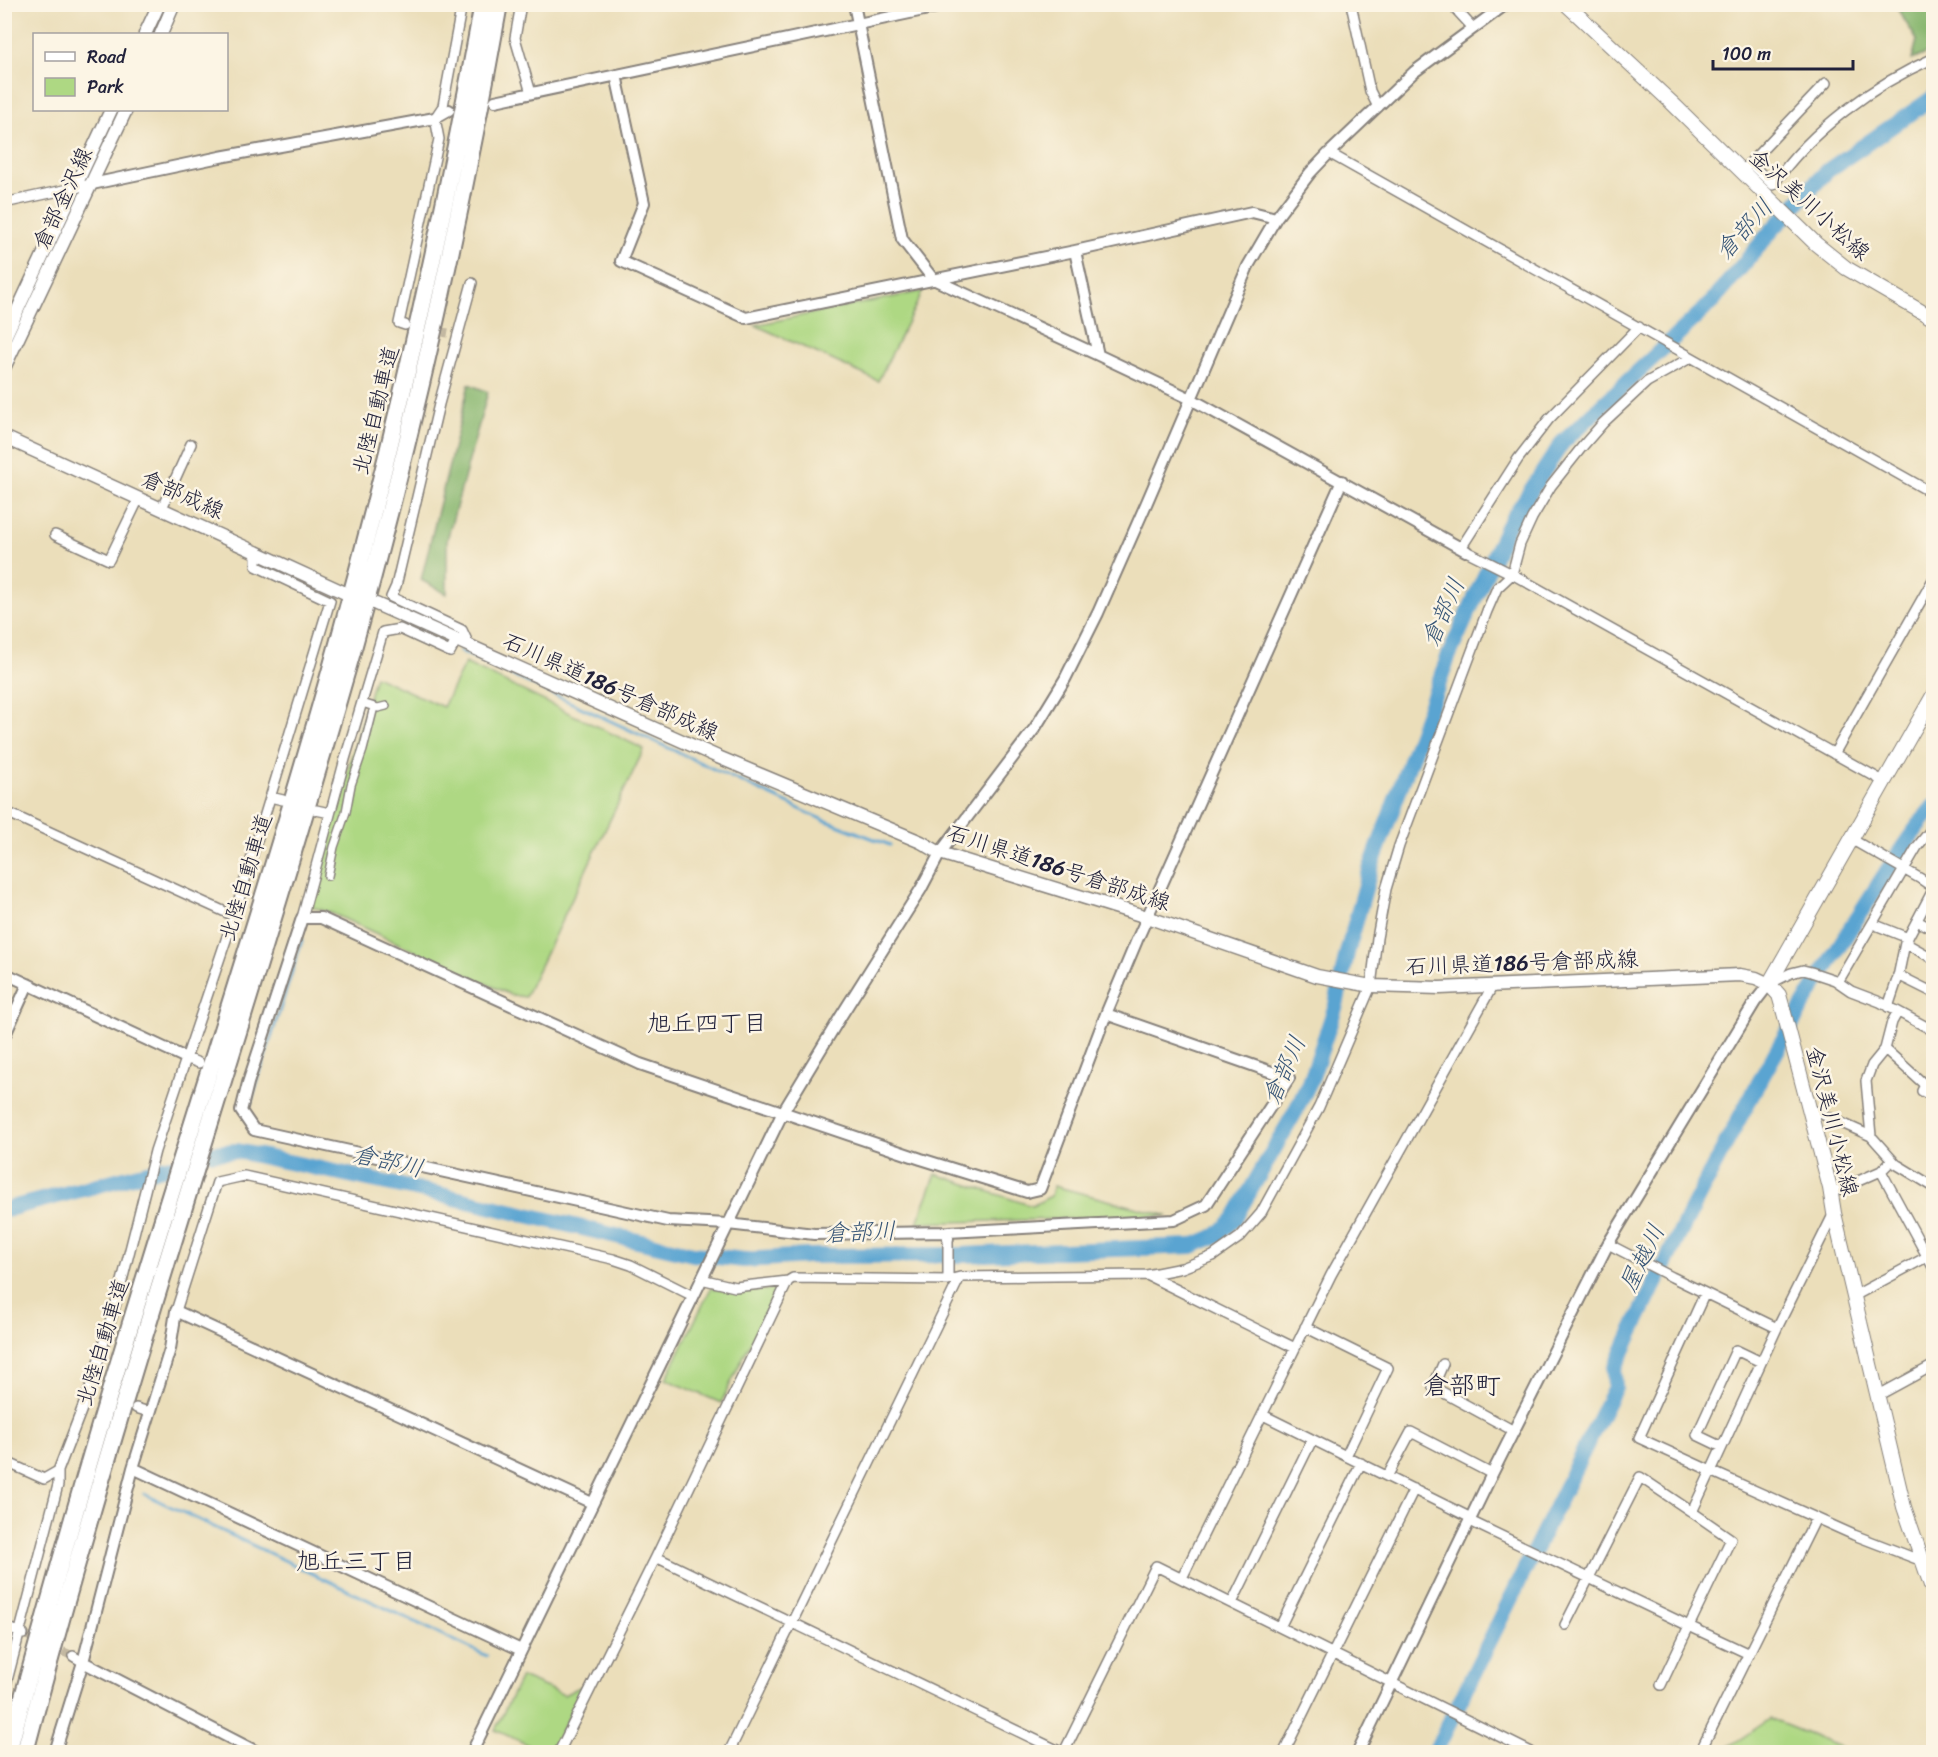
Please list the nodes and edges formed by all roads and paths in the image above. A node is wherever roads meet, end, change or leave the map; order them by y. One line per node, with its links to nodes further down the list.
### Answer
1 (159, 4): 15 (main road)
2 (174, 4): 16 (main road)
3 (462, 4): 26 (street)
4 (483, 4): 170 (highway, 北陸自動車道)
5 (499, 4): 171 (highway, 北陸自動車道)
6 (521, 4): 20 (street)
7 (854, 4): 13 (street)
8 (952, 4): 13 (street)
9 (1352, 4): 22 (street)
10 (1451, 4): 14 (street)
11 (1506, 4): 14 (street)
12 (1566, 4): 28 (main road, 金沢美川小松線)
13 (857, 24): 18 (street); 34 (street)
14 (1473, 28): 22 (street)
15 (146, 33)
16 (160, 33)
17 (1934, 57): 28 (street)
18 (616, 75): 20 (street); 34 (street)
19 (1826, 83): 28 (street)
20 (531, 93): 21 (street)
21 (495, 101)
22 (1378, 106): 27 (street)
23 (449, 110): 26 (street)
24 (111, 111): 30 (main road, 倉部金沢線)
25 (126, 111): 29 (main road, 倉部金沢線)
26 (435, 118): 29 (street); 37 (street)
27 (1329, 153): 32 (street); 38 (street)
28 (1745, 167): 36 (main road, 金沢美川小松線)
29 (92, 184): 30 (street); 42 (main road, 倉部金沢線)
30 (74, 188): 31 (street); 39 (main road, 倉部金沢線)
31 (4, 203)
32 (1276, 218): 33 (street); 43 (street)
33 (1075, 251): 34 (street); 40 (street)
34 (933, 279): 40 (street)
35 (472, 283): 58 (street)
36 (1934, 319)
37 (405, 325)
38 (1639, 327): 41 (street); 51 (street)
39 (4, 339)
40 (1098, 355): 43 (street)
41 (1688, 357): 47 (street); 53 (street)
42 (6, 360)
43 (1191, 399): 46 (street); 72 (street)
44 (4, 436): 48 (main road, 倉部成線)
45 (191, 444): 49 (street)
46 (1342, 481): 51 (street); 78 (street)
47 (1934, 494)
48 (140, 498): 49 (main road, 倉部成線); 50 (street)
49 (162, 508): 52 (main road, 倉部成線)
50 (55, 535)
51 (1464, 550): 53 (street)
52 (256, 551): 55 (main road, 倉部成線); 65 (street)
53 (1509, 572): 63 (street); 90 (street)
54 (1934, 578): 63 (street)
55 (343, 592)
56 (376, 604): 57 (main road, 石川県道186号倉部成線)
57 (457, 639): 58 (main road, 石川県道186号倉部成線); 60 (street)
58 (469, 645): 72 (main road, 石川県道186号倉部成線)
59 (1933, 695): 64 (main road)
60 (362, 703): 62 (street); 69 (street)
61 (386, 706): 62 (street)
62 (374, 707): 74 (street)
63 (1834, 754): 64 (street)
64 (1883, 782): 71 (main road)
65 (270, 797): 66 (street); 76 (street)
66 (283, 800)
67 (316, 810): 69 (street)
68 (4, 811): 76 (street)
69 (330, 813): 77 (street)
70 (1934, 826): 73 (street)
71 (1851, 839): 73 (street); 88 (main road)
72 (940, 853): 78 (main road, 石川県道186号倉部成線); 102 (street)
73 (1903, 869): 75 (street); 80 (street)
74 (328, 876)
75 (1933, 888): 79 (street)
76 (234, 916): 98 (street)
77 (302, 918): 102 (street); 109 (street)
78 (1147, 918): 90 (main road, 石川県道186号倉部成線); 94 (street)
79 (1917, 921): 81 (street); 82 (street)
80 (1873, 924): 82 (street); 86 (street)
81 (1934, 930)
82 (1906, 941): 83 (street); 85 (street)
83 (1934, 959)
84 (4, 973): 87 (street)
85 (1898, 975): 91 (street); 92 (street)
86 (1836, 981): 88 (street); 92 (street)
87 (28, 984): 96 (street); 98 (street)
88 (1769, 984): 89 (main road, 石川県道186号倉部成線); 101 (main road, 金沢美川小松線); 111 (street)
89 (1493, 985): 90 (main road, 石川県道186号倉部成線); 123 (street)
90 (1369, 986): 115 (street)
91 (1934, 993)
92 (1888, 1007): 93 (street)
93 (1897, 1013): 95 (street); 97 (street)
94 (1106, 1014): 102 (street); 110 (street)
95 (1934, 1031)
96 (4, 1037)
97 (1885, 1049): 100 (street); 103 (street)
98 (186, 1058): 99 (street); 129 (street)
99 (199, 1064)
100 (1934, 1096)
101 (1808, 1108): 103 (street); 107 (main road, 金沢美川小松線)
102 (783, 1112): 109 (street)
103 (1871, 1136): 104 (street)
104 (1892, 1160): 105 (street); 106 (street)
105 (1881, 1171): 107 (street); 112 (street)
106 (1934, 1187)
107 (1831, 1194): 108 (main road, 金沢美川小松線)
108 (1834, 1213): 121 (main road, 金沢美川小松線); 124 (street)
109 (728, 1224): 110 (street); 114 (street)
110 (948, 1235): 116 (street)
111 (1608, 1244): 119 (street); 135 (street)
112 (1930, 1255): 113 (street); 121 (street)
113 (1934, 1269)
114 (703, 1275): 118 (street); 120 (street)
115 (1147, 1275): 117 (street); 125 (street)
116 (948, 1277): 117 (street); 118 (street)
117 (960, 1277): 157 (street)
118 (788, 1281): 151 (street)
119 (1705, 1293): 124 (street); 142 (street)
120 (693, 1296): 122 (street); 147 (street)
121 (1854, 1296): 131 (main road, 金沢美川小松線)
122 (176, 1311): 133 (street); 147 (street)
123 (1305, 1327): 125 (street); 138 (street)
124 (1777, 1328): 126 (street)
125 (1295, 1348): 134 (street)
126 (1761, 1362): 137 (street); 137 (street)
127 (1443, 1364): 135 (street)
128 (1934, 1365): 131 (street)
129 (90, 1388): 130 (street); 143 (street)
130 (102, 1392)
131 (1877, 1396): 152 (main road, 金沢美川小松線)
132 (136, 1408): 133 (street)
133 (149, 1412): 141 (street)
134 (1263, 1415): 136 (street); 154 (street)
135 (1514, 1431): 144 (street)
136 (1312, 1440): 138 (street); 156 (street)
137 (1722, 1447): 142 (street)
138 (1346, 1456): 140 (street)
139 (4, 1461): 143 (street)
140 (1361, 1463): 145 (street); 161 (street)
141 (133, 1468): 163 (street); 166 (street)
142 (1711, 1471): 148 (street); 149 (street)
143 (58, 1472): 162 (street)
144 (1492, 1474): 145 (street); 150 (street)
145 (1388, 1475): 146 (street)
146 (1414, 1489): 150 (street); 164 (street)
147 (592, 1503): 163 (street)
148 (1692, 1512): 153 (street); 160 (street)
149 (1816, 1518): 152 (street); 165 (street)
150 (1471, 1520): 153 (street); 167 (street)
151 (656, 1557): 157 (street); 175 (street)
152 (1922, 1561): 155 (main road, 金沢美川小松線)
153 (1589, 1577): 158 (street); 160 (street)
154 (1182, 1578): 156 (street); 177 (street)
155 (1934, 1594)
156 (1232, 1603): 161 (street)
157 (792, 1621): 176 (street); 177 (street)
158 (1565, 1625)
159 (4, 1626): 162 (street)
160 (1689, 1626): 165 (street); 168 (street)
161 (1280, 1627): 164 (street)
162 (23, 1634): 169 (street)
163 (521, 1650): 174 (street)
164 (1332, 1653): 167 (street); 178 (street)
165 (1749, 1654): 181 (street)
166 (78, 1659): 172 (street); 173 (street)
167 (1391, 1683): 179 (street); 180 (street)
168 (1661, 1685)
169 (4, 1692)
170 (8, 1752)
171 (25, 1752)
172 (55, 1752)
173 (257, 1752)
174 (472, 1752)
175 (559, 1752)
176 (729, 1752)
177 (1062, 1752)
178 (1284, 1752)
179 (1358, 1752)
180 (1531, 1752)
181 (1700, 1752)

